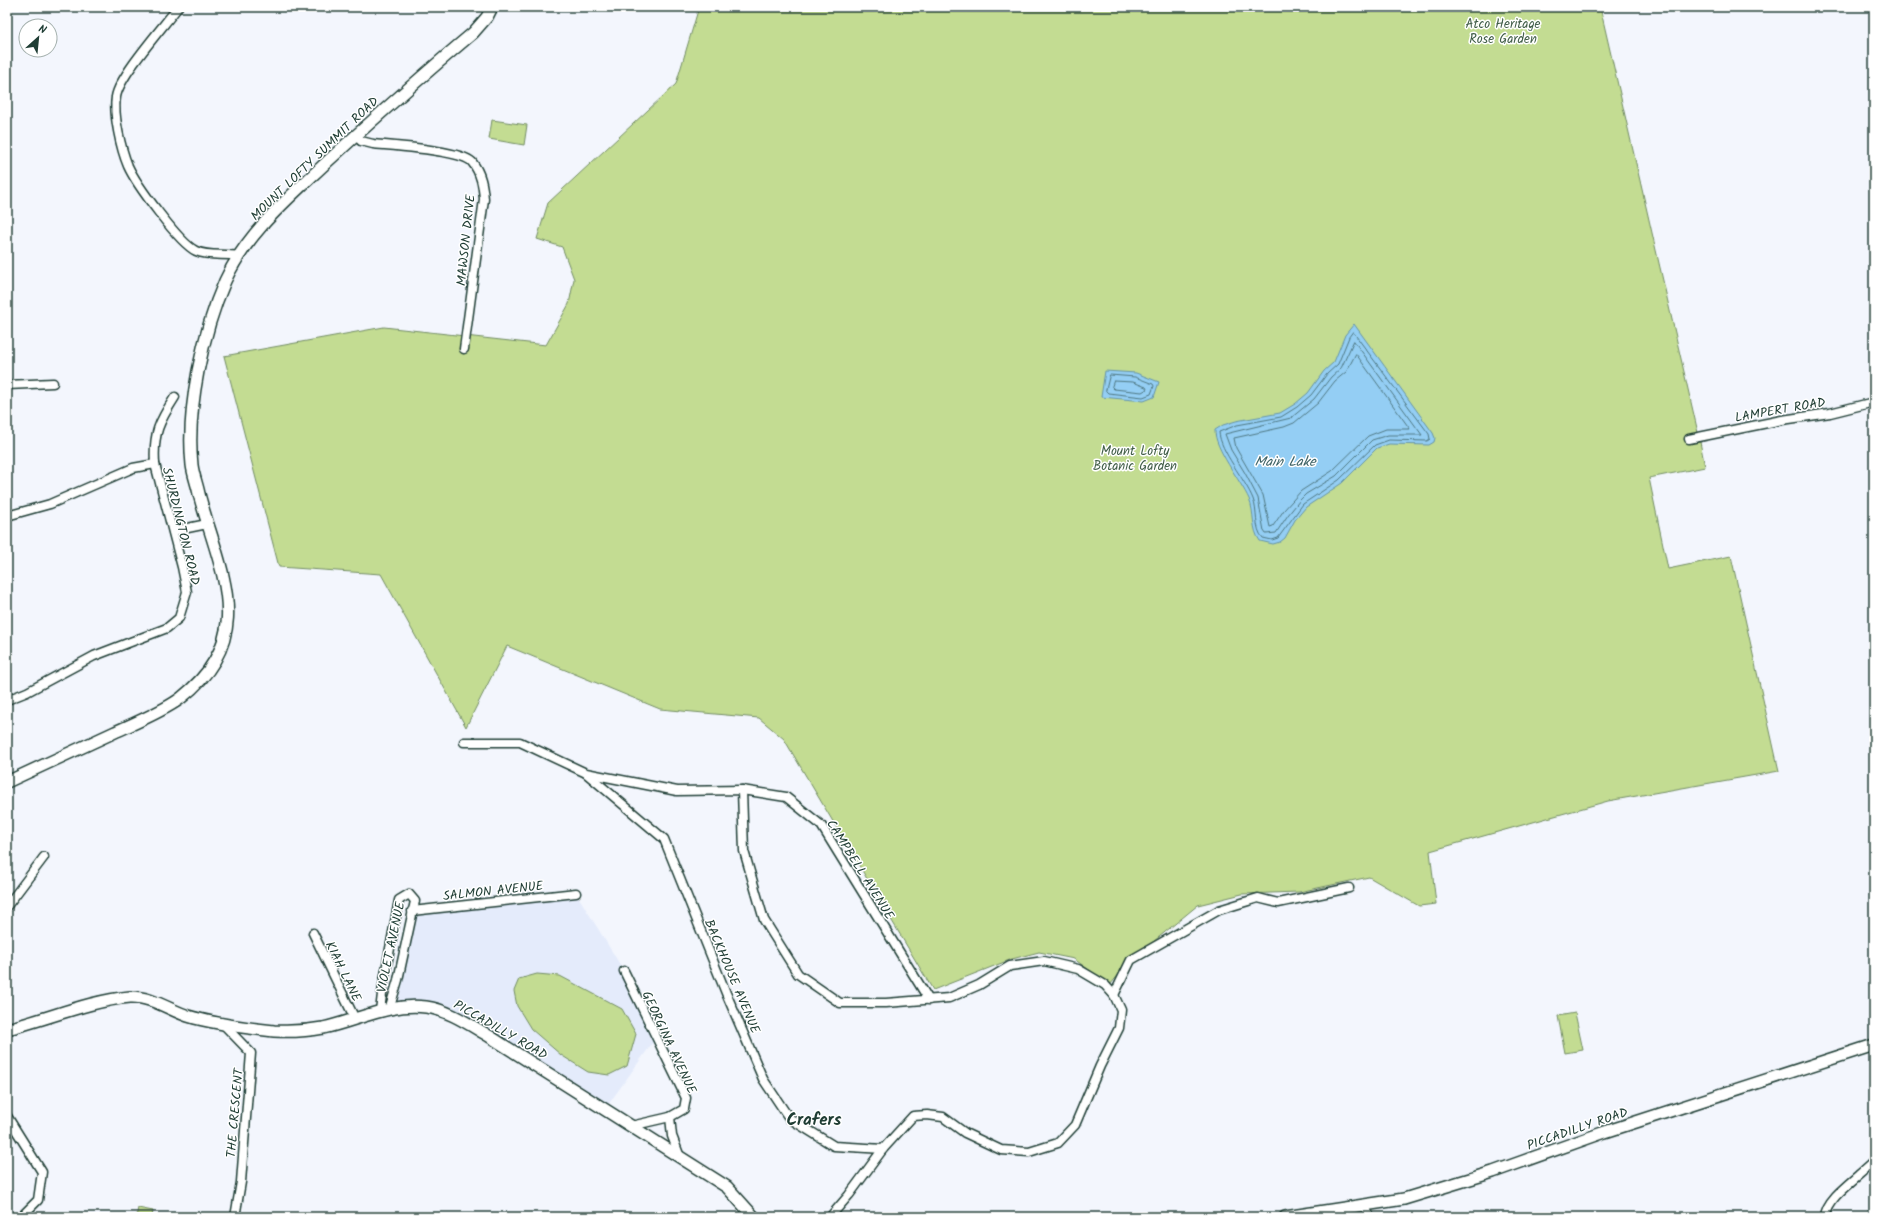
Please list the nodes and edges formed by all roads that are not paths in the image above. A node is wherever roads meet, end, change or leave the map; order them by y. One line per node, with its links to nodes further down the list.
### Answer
1 (178, 7): 4 (street)
2 (492, 7): 3 (main road, MOUNT LOFTY SUMMIT ROAD)
3 (354, 135): 4 (main road, MOUNT LOFTY SUMMIT ROAD); 5 (street, MAWSON DRIVE)
4 (238, 256): 13 (main road, MOUNT LOFTY SUMMIT ROAD)
5 (464, 349)
6 (53, 383): 7 (street)
7 (7, 385)
8 (175, 397): 11 (street, SHURDINGTON ROAD)
9 (1874, 402): 10 (street, LAMPERT ROAD)
10 (1689, 439)
11 (154, 464): 12 (street); 14 (street, SHURDINGTON ROAD)
12 (7, 516)
13 (207, 524): 14 (street); 18 (main road, MOUNT LOFTY SUMMIT ROAD)
14 (173, 532): 15 (street, SHURDINGTON ROAD)
15 (7, 700)
16 (464, 742): 17 (street, CAMPBELL AVENUE)
17 (586, 773): 19 (street, CAMPBELL AVENUE); 37 (street, BACKHOUSE AVENUE)
18 (7, 782)
19 (742, 790): 28 (street, CAMPBELL AVENUE); 28 (street)
20 (44, 857): 23 (street)
21 (1349, 888): 27 (street)
22 (576, 893): 24 (street, SALMON AVENUE)
23 (7, 906)
24 (412, 911): 29 (street, VIOLET AVENUE); 29 (street, VIOLET AVENUE)
25 (313, 934): 30 (street, KIAH LANE)
26 (624, 971): 35 (street, GEORGINA AVENUE)
27 (1114, 994): 28 (street); 37 (street)
28 (929, 1000)
29 (385, 1011): 30 (main road, PICCADILLY ROAD); 36 (main road, PICCADILLY ROAD)
30 (355, 1018): 31 (main road, PICCADILLY ROAD)
31 (222, 1023): 32 (main road, PICCADILLY ROAD); 42 (street, THE CRESCENT)
32 (7, 1029)
33 (1874, 1046): 40 (main road, PICCADILLY ROAD)
34 (7, 1116): 41 (street)
35 (670, 1117): 36 (street, GEORGINA AVENUE); 38 (street)
36 (631, 1126): 38 (main road, PICCADILLY ROAD)
37 (883, 1149): 44 (street)
38 (680, 1157): 43 (main road, PICCADILLY ROAD)
39 (1874, 1161): 47 (street)
40 (1364, 1205): 45 (main road, PICCADILLY ROAD); 46 (street)
41 (21, 1217)
42 (235, 1217)
43 (754, 1217)
44 (830, 1217)
45 (1285, 1217)
46 (1370, 1217)
47 (1825, 1217)

